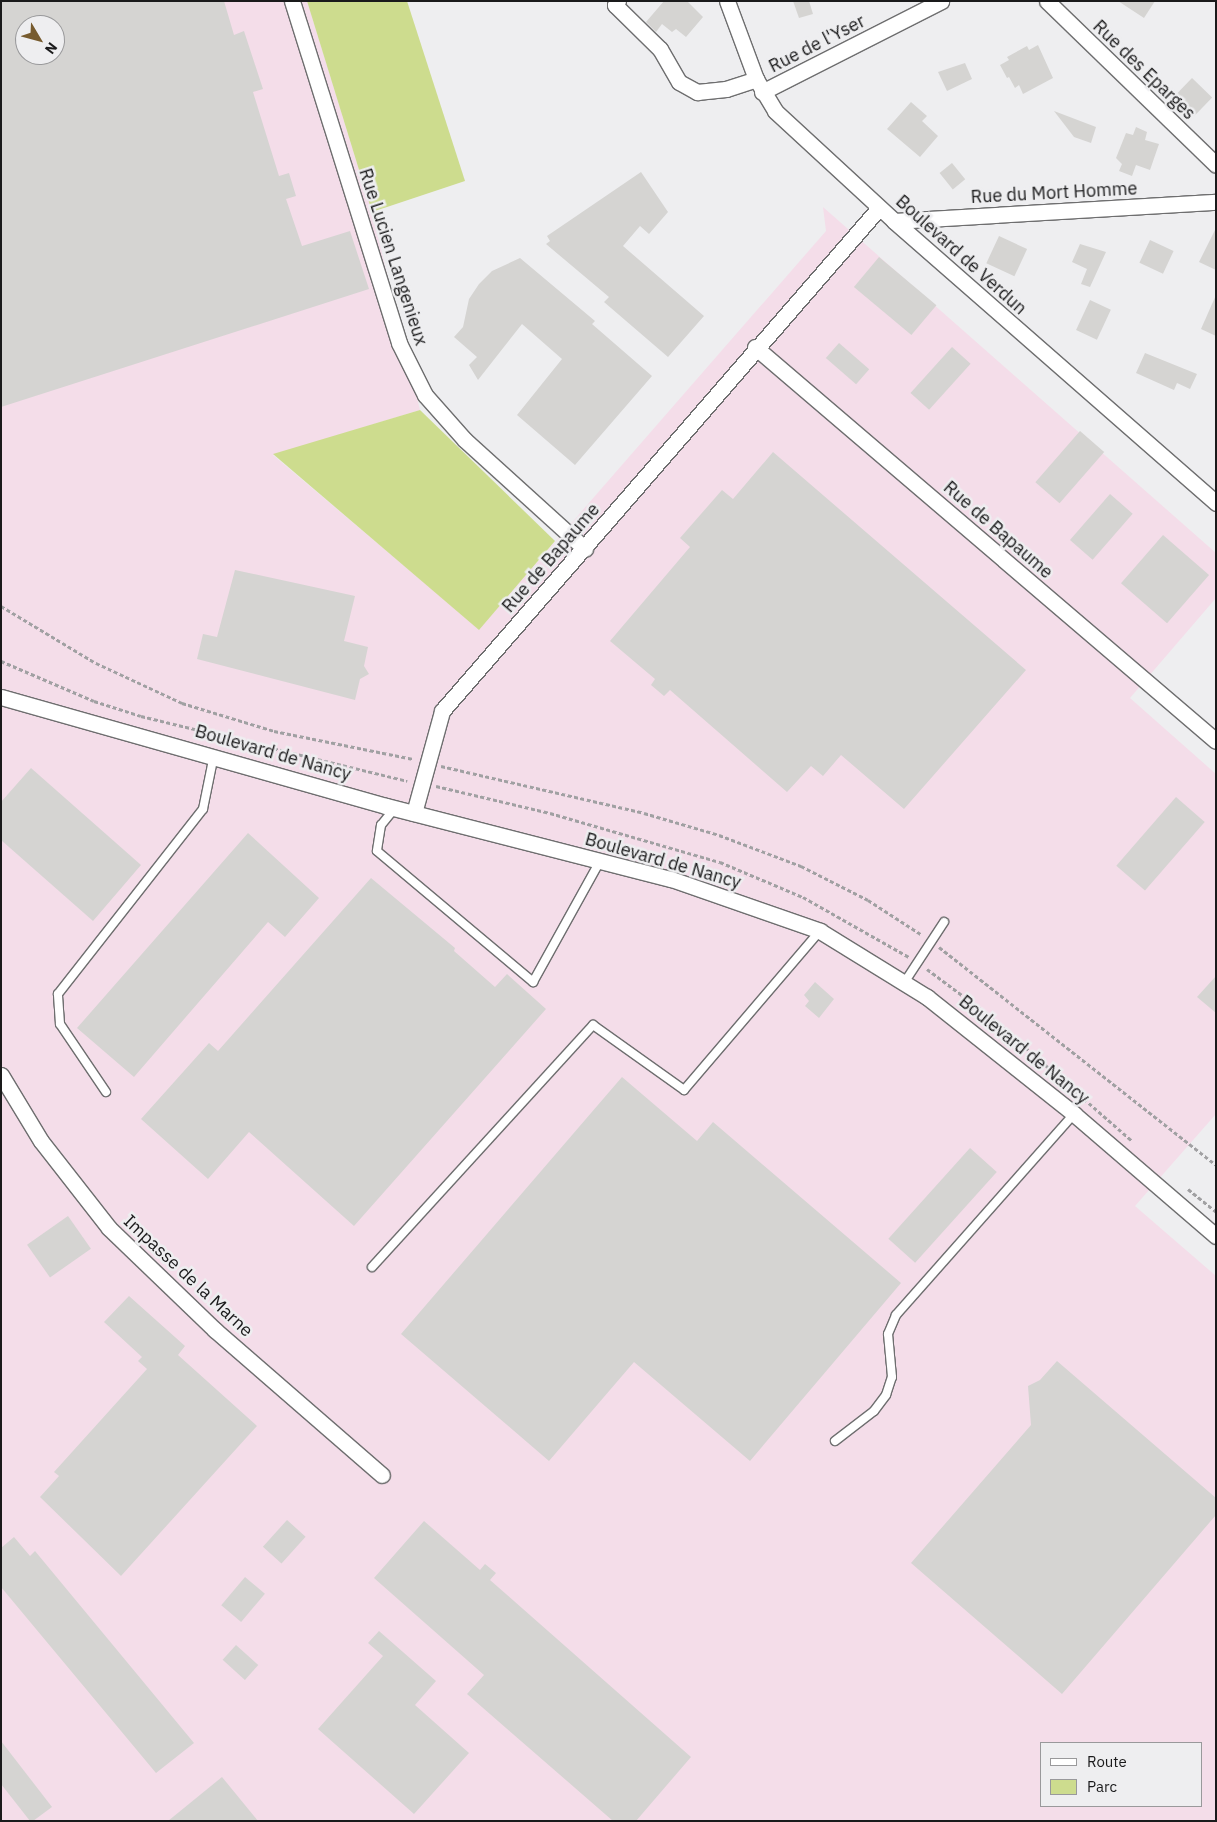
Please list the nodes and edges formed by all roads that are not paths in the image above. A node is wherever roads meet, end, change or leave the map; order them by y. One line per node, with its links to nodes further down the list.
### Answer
1 (292, 1): 13 (street, Rue Lucien Langenieux)
2 (618, 1): 6 (street, Rue de l'Yser)
3 (727, 1): 6 (street, Boulevard de Verdun)
4 (941, 1): 6 (street, Rue de l'Yser)
5 (1047, 1): 7 (street, Rue des Eparges)
6 (759, 86): 9 (street, Boulevard de Verdun)
7 (1216, 165)
8 (1216, 202): 10 (street, Rue du Mort Homme)
9 (879, 208): 10 (street, Boulevard de Verdun); 11 (street, Rue de Bapaume)
10 (894, 220): 12 (street, Boulevard de Verdun)
11 (755, 347): 13 (street, Rue de Bapaume); 15 (street, Rue de Bapaume)
12 (1216, 503)
13 (585, 548): 18 (street, Rue de Bapaume)
14 (4, 701): 16 (street, Boulevard de Nancy)
15 (1216, 741)
16 (214, 755): 17 (street, Boulevard de Nancy); 24 (lane)
17 (395, 808): 18 (street, Boulevard de Nancy); 19 (lane)
18 (414, 813): 19 (street, Boulevard de Nancy)
19 (600, 861): 21 (street, Boulevard de Nancy)
20 (944, 922): 22 (lane)
21 (820, 931): 22 (street, Boulevard de Nancy); 27 (lane)
22 (904, 983): 25 (street, Boulevard de Nancy)
23 (1, 1075): 29 (street, Impasse de la Marne)
24 (106, 1092)
25 (1074, 1114): 26 (street, Boulevard de Nancy); 28 (lane)
26 (1216, 1236)
27 (372, 1267)
28 (835, 1441)
29 (382, 1475)

